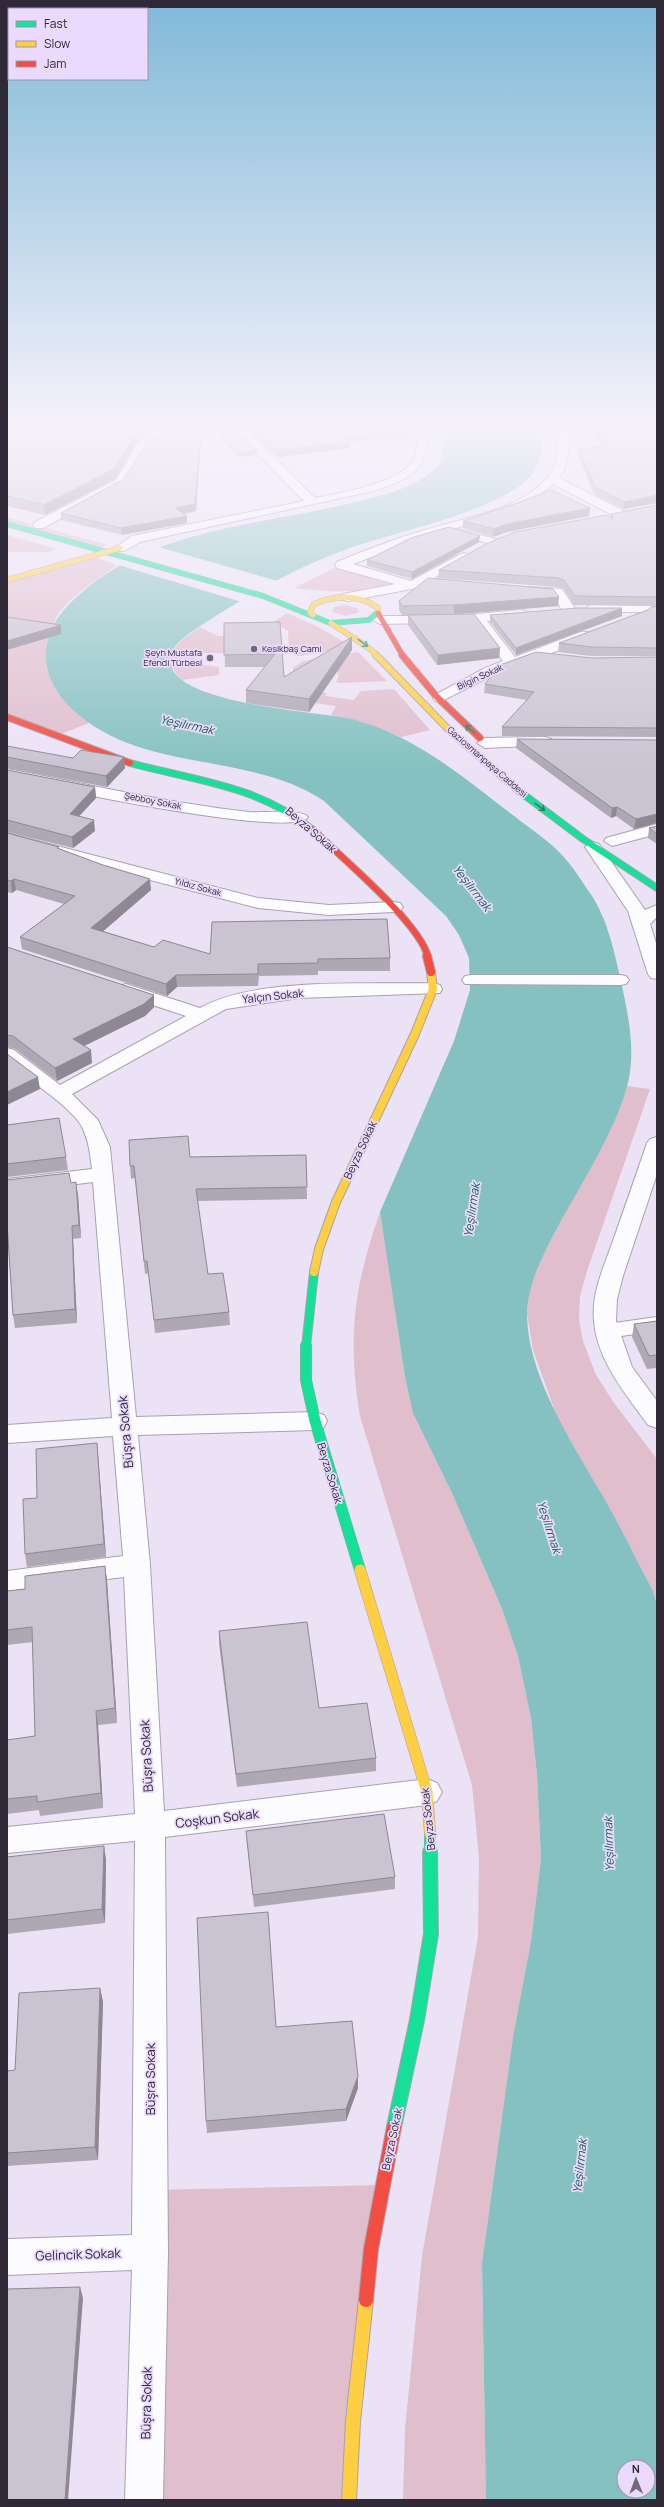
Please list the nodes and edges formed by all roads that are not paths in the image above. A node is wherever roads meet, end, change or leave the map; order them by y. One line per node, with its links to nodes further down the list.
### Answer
1 (67, 541): 7 (main road)
2 (89, 541): 6 (main road)
3 (133, 541): 6 (street)
4 (402, 541): 10 (street)
5 (498, 541): 10 (street)
6 (111, 548): 7 (main road); 9 (main road); 13 (main road); 19 (main road, Gaziosmanpaşa Caddesi)
7 (95, 549): 8 (main road)
8 (7, 573)
9 (7, 580)
10 (415, 583): 11 (street); 15 (street); 18 (street)
11 (445, 584)
12 (511, 590): 16 (street)
13 (279, 591)
14 (308, 596): 15 (main road)
15 (342, 597): 18 (main road); 19 (main road)
16 (654, 610): 22 (street)
17 (533, 613): 20 (street)
18 (379, 614): 20 (street); 21 (main road); 27 (main road, Gaziosmanpaşa Caddesi)
19 (312, 615): 21 (main road, Gaziosmanpaşa Caddesi)
20 (478, 618): 26 (street)
21 (330, 623): 35 (main road, Gaziosmanpaşa Caddesi, one-way to 35)
22 (616, 623)
23 (602, 629): 24 (street, Bilgin Sokak)
24 (535, 654): 25 (street); 26 (street, Bilgin Sokak)
25 (562, 658)
26 (512, 663): 27 (street, Bilgin Sokak)
27 (440, 698): 30 (main road, Gaziosmanpaşa Caddesi, one-way to 27)
28 (7, 717): 32 (main road, Beyza Sokak)
29 (560, 742): 30 (street)
30 (491, 748)
31 (7, 774): 32 (street, Şebboy Sokak)
32 (300, 817): 37 (main road, Beyza Sokak)
33 (657, 829): 35 (street)
34 (7, 838): 37 (street, Yıldız Sokak)
35 (609, 844): 36 (main road, Gaziosmanpaşa Caddesi); 39 (street)
36 (657, 888)
37 (394, 907): 44 (main road, Beyza Sokak)
38 (657, 910): 39 (street)
39 (642, 923): 40 (street)
40 (657, 974)
41 (471, 980): 42 (street)
42 (620, 980)
43 (111, 985): 45 (street)
44 (433, 989): 45 (street, Yalçın Sokak); 54 (main road, Beyza Sokak)
45 (201, 1015): 47 (street, Yalçın Sokak)
46 (7, 1054): 47 (street, Büşra Sokak)
47 (60, 1093): 49 (street, Büşra Sokak)
48 (657, 1143): 52 (street)
49 (103, 1174): 50 (street); 55 (street, Büşra Sokak)
50 (7, 1186)
51 (657, 1324): 52 (lane)
52 (607, 1331): 53 (street)
53 (657, 1420)
54 (315, 1421): 55 (street); 59 (main road, Beyza Sokak)
55 (125, 1426): 56 (street); 57 (street, Büşra Sokak)
56 (7, 1434)
57 (137, 1565): 58 (street); 60 (street, Büşra Sokak)
58 (7, 1581)
59 (427, 1792): 60 (street, Coşkun Sokak); 65 (main road, Beyza Sokak)
60 (150, 1826): 61 (street, Coşkun Sokak); 62 (street, Büşra Sokak)
61 (7, 1840)
62 (150, 2252): 63 (street, Gelincik Sokak); 64 (street, Büşra Sokak)
63 (7, 2257)
64 (144, 2500)
65 (349, 2500)

